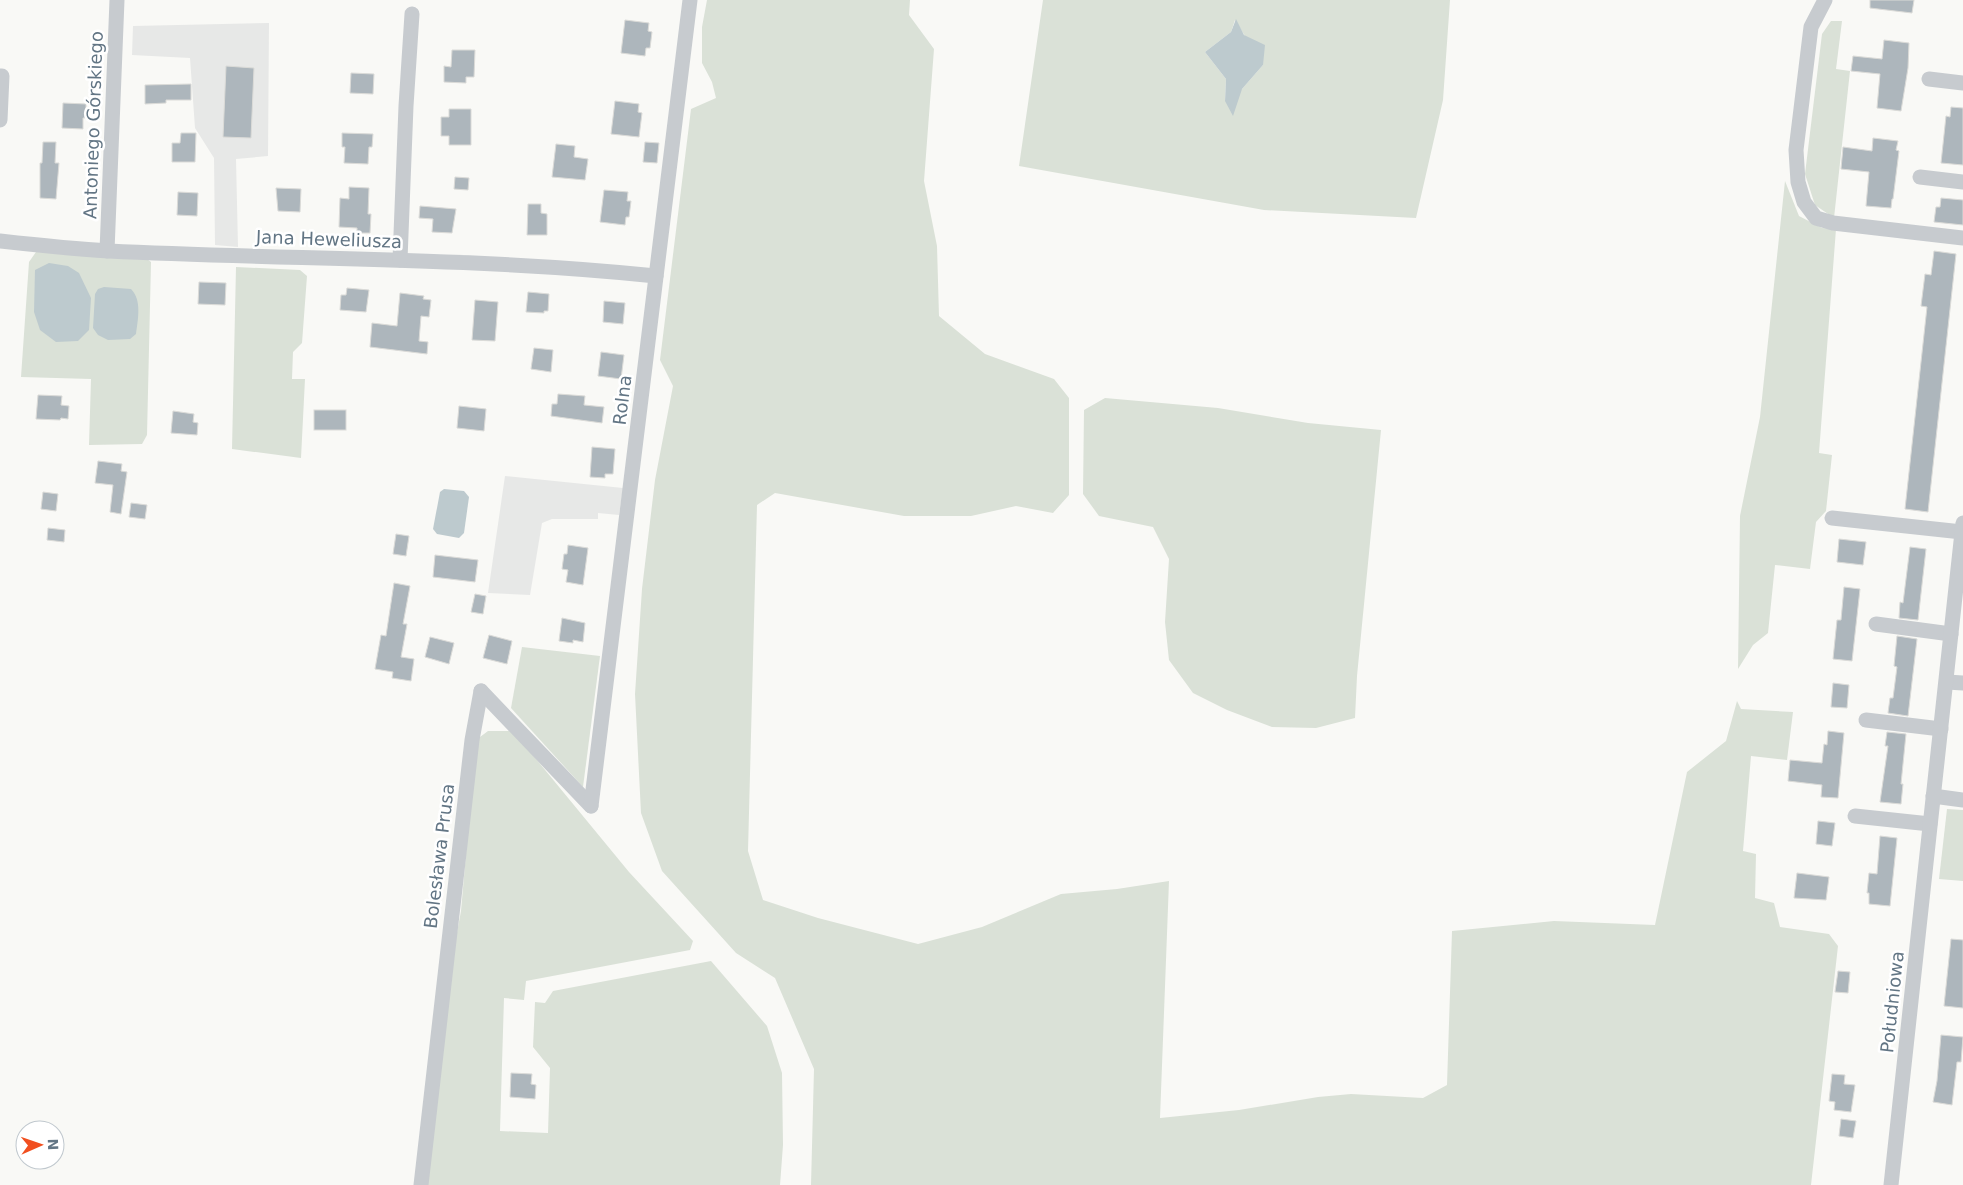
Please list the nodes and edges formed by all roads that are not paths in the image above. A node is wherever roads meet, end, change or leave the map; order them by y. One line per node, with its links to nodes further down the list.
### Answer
1 (117, 0): 13 (street, Antoniego Górskiego)
2 (690, 0): 15 (street, Rolna)
3 (1824, 0): 11 (street)
4 (412, 14): 14 (street)
5 (0, 76): 8 (street)
6 (1929, 79): 7 (street)
7 (1963, 83)
8 (0, 120)
9 (1920, 177): 10 (street)
10 (1963, 182)
11 (1963, 238)
12 (0, 242): 13 (street, Jana Heweliusza)
13 (107, 251): 14 (street, Jana Heweliusza)
14 (400, 260): 15 (street, Jana Heweliusza)
15 (656, 276): 26 (street, Rolna)
16 (1832, 518): 17 (street)
17 (1963, 528): 19 (street, Południowa)
18 (1876, 624): 19 (street)
19 (1951, 634): 20 (street, Południowa)
20 (1946, 682): 21 (street); 23 (street, Południowa)
21 (1963, 683)
22 (1866, 720): 23 (street)
23 (1941, 729): 24 (street, Południowa)
24 (1933, 796): 25 (street); 28 (street, Południowa)
25 (1963, 800)
26 (591, 806): 29 (street, Bolesława Prusa)
27 (1855, 816): 28 (street)
28 (1930, 824): 30 (street, Południowa)
29 (421, 1185)
30 (1891, 1185)

